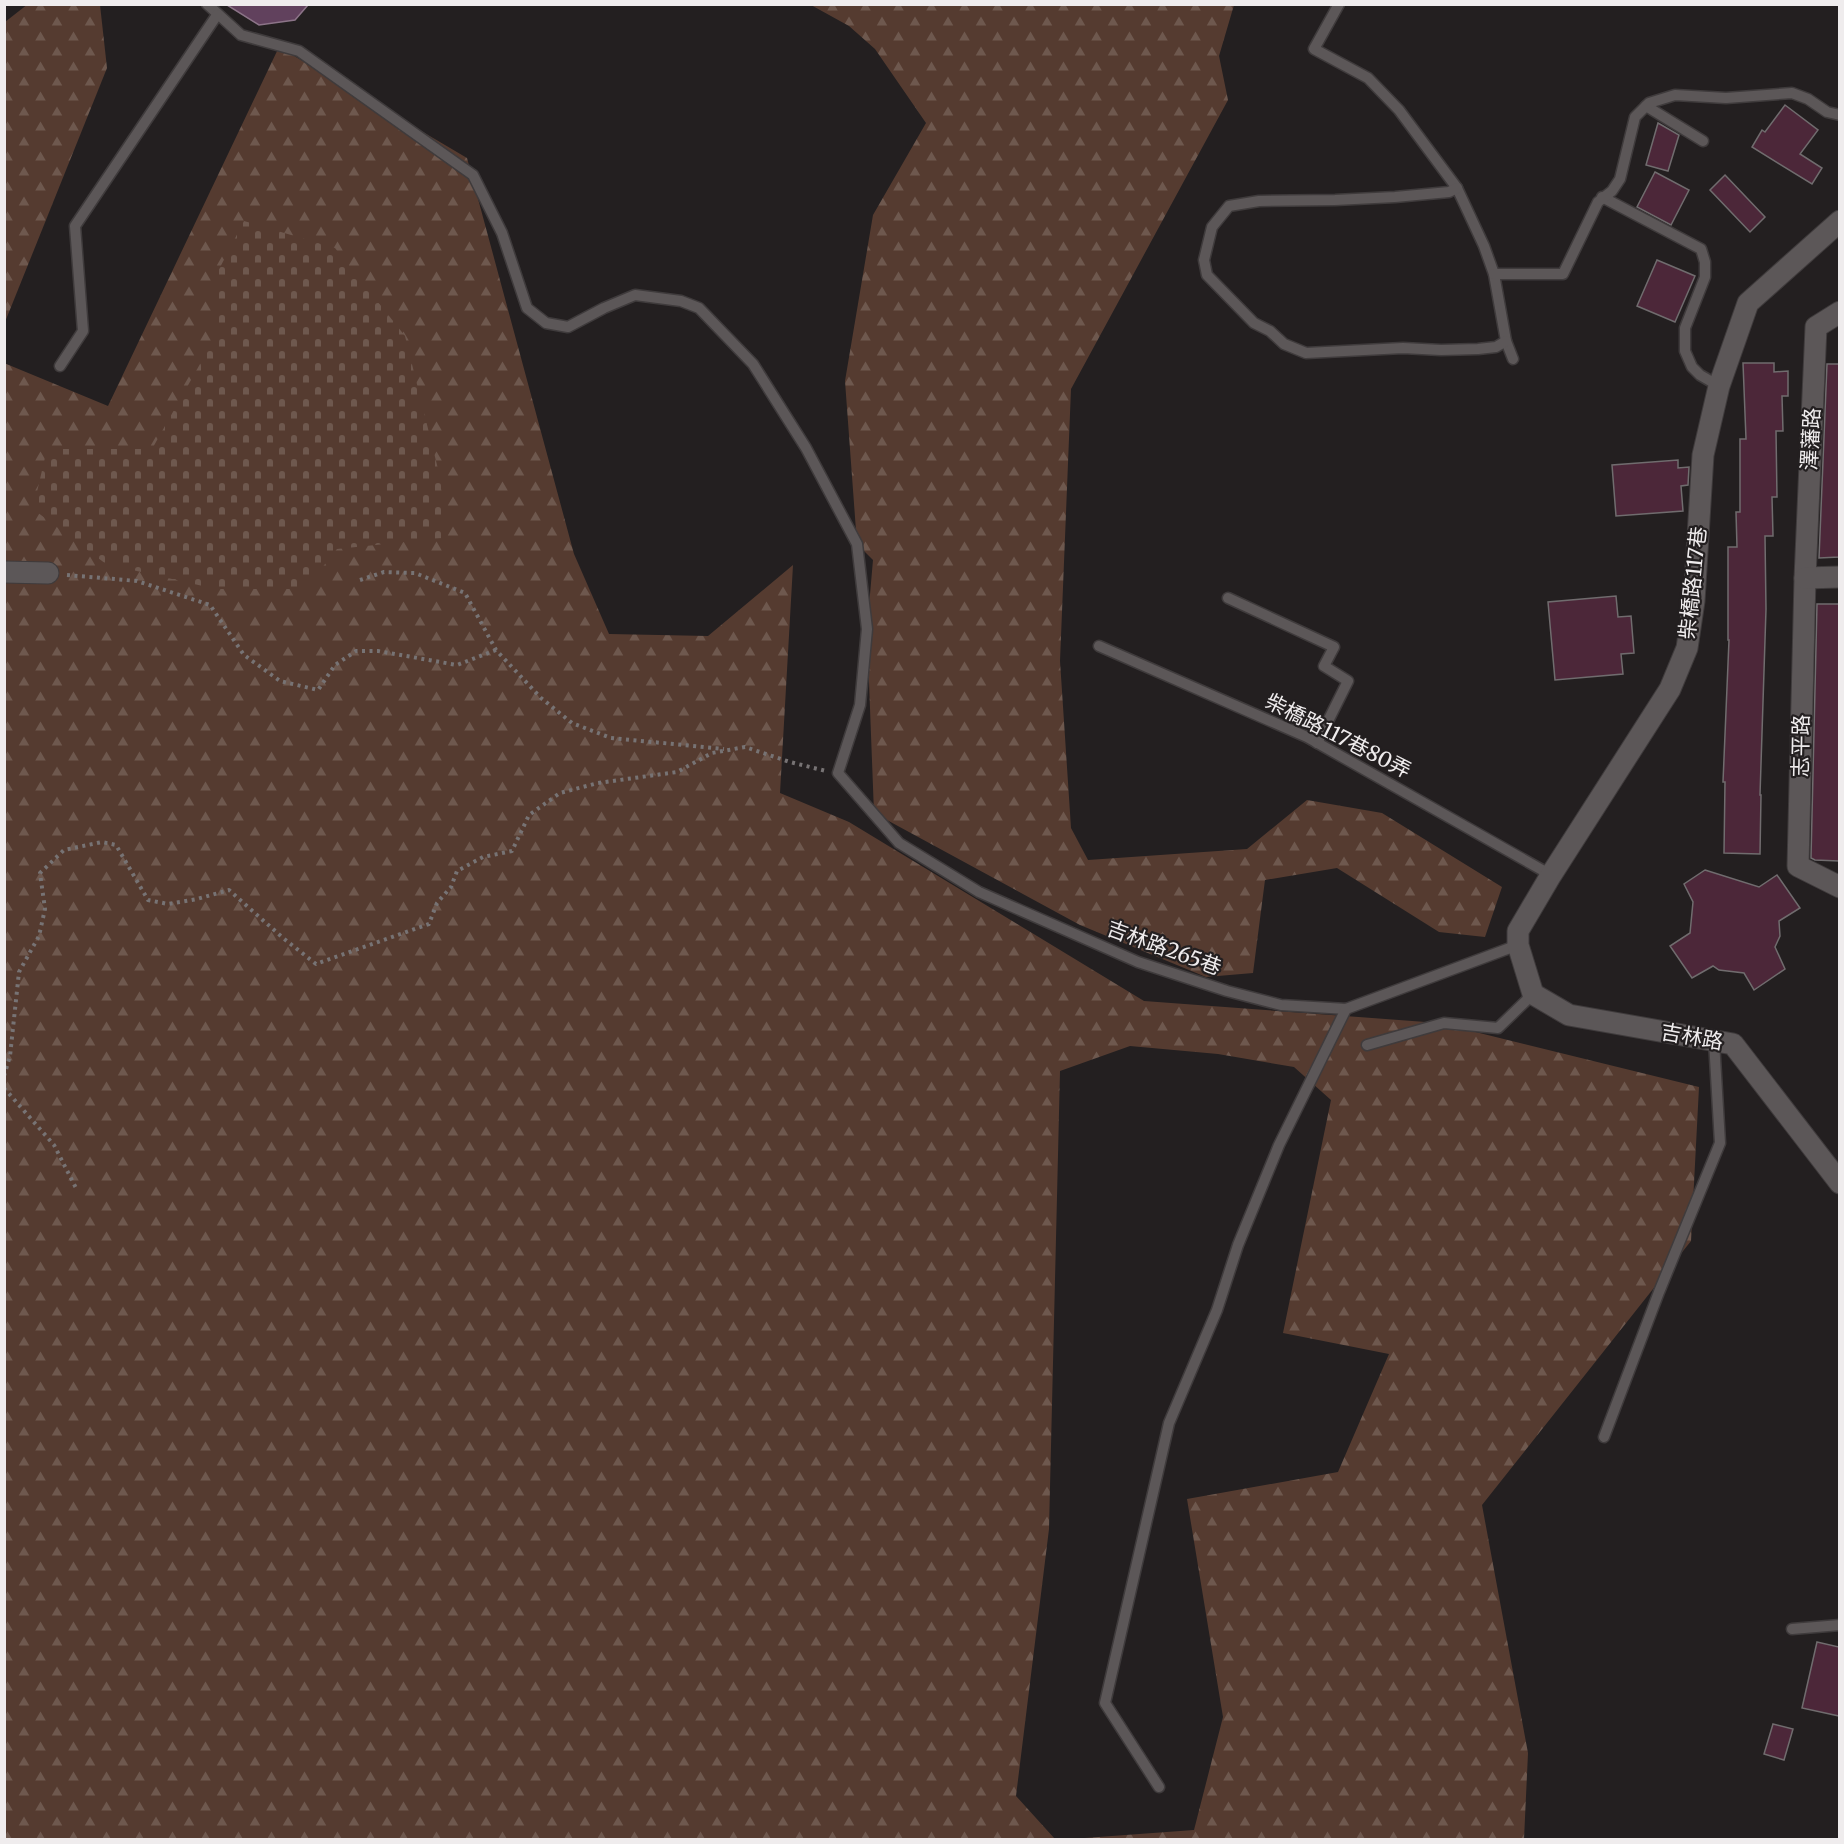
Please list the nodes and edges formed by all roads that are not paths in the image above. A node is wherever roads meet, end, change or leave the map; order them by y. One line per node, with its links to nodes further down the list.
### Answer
1 (207, 4): 3 (lane)
2 (1339, 4): 7 (lane)
3 (217, 15): 14 (lane); 27 (lane, 吉林路265巷)
4 (1646, 106): 5 (lane); 6 (lane); 8 (lane)
5 (1839, 115)
6 (1703, 141)
7 (1457, 188): 10 (lane); 12 (lane)
8 (1602, 197): 10 (lane); 15 (lane)
9 (1839, 221): 15 (street, 柴橋路117巷)
10 (1494, 274): 12 (lane)
11 (1839, 312): 18 (street, 澤藩路)
12 (1506, 341): 13 (lane)
13 (1513, 359)
14 (60, 366)
15 (1719, 386): 23 (street, 柴橋路117巷)
16 (4, 572): 17 (street)
17 (48, 573)
18 (1805, 578): 19 (street); 24 (street, 志平路)
19 (1839, 578)
20 (1228, 598): 22 (lane)
21 (1099, 646): 22 (lane, 柴橋路117巷80弄)
22 (1317, 743): 23 (lane, 柴橋路117巷80弄)
23 (1551, 875): 25 (street, 柴橋路117巷)
24 (1839, 887)
25 (1518, 945): 26 (street); 27 (lane, 吉林路265巷)
26 (1533, 994): 28 (street, 吉林路); 29 (lane)
27 (1346, 1009): 34 (lane)
28 (1714, 1041): 30 (street, 吉林路); 31 (lane)
29 (1367, 1045)
30 (1839, 1183)
31 (1605, 1437)
32 (1839, 1625): 33 (lane)
33 (1792, 1629)
34 (1159, 1787)

